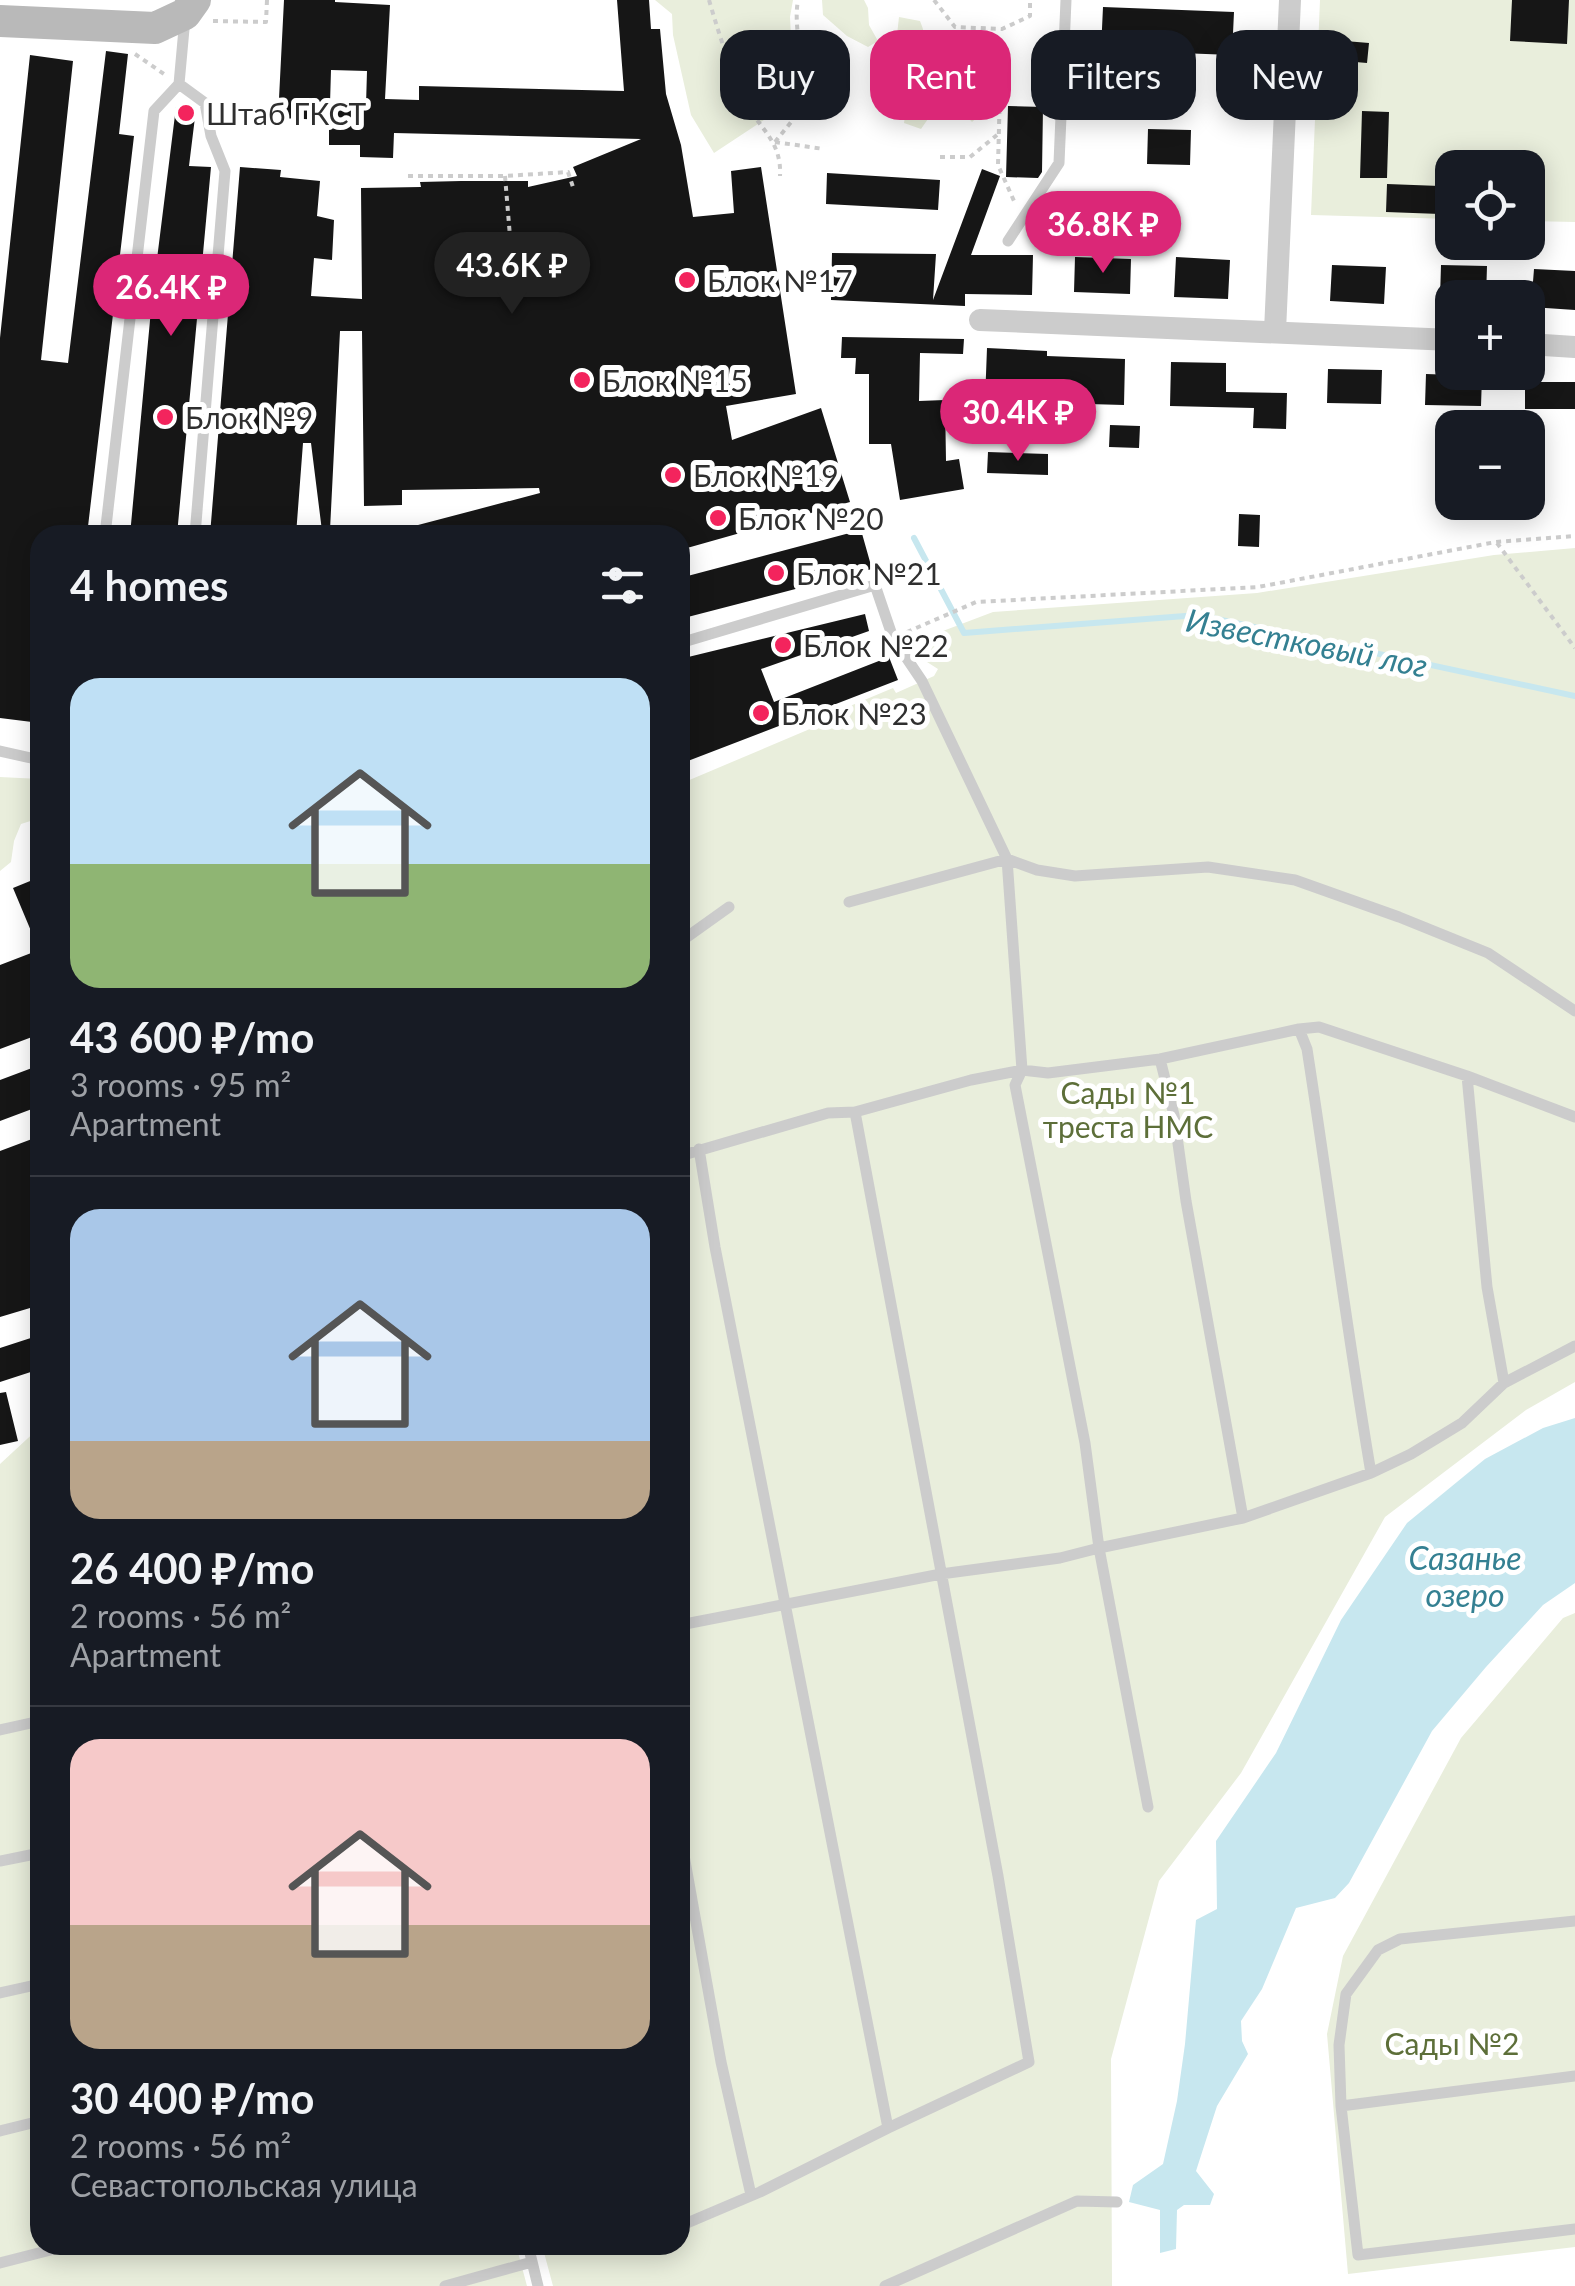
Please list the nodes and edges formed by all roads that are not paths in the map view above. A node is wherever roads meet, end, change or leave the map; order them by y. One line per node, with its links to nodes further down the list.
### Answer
1 (1066, 0): 6 (lane)
2 (1290, 0): 8 (street)
3 (198, 12): 4 (street); 5 (lane)
4 (0, 21)
5 (179, 84): 12 (lane); 13 (lane)
6 (1008, 241)
7 (980, 320): 8 (street)
8 (1275, 331): 9 (street)
9 (1435, 339)
10 (1545, 345): 11 (street)
11 (1575, 347)
12 (106, 525)
13 (197, 525)
14 (690, 639): 17 (lane)
15 (0, 751): 16 (lane)
16 (30, 758)
17 (1007, 859): 18 (lane); 21 (lane); 24 (lane)
18 (849, 902)
19 (729, 907): 20 (lane)
20 (690, 935)
21 (1575, 1010)
22 (1299, 1029): 23 (lane); 25 (lane); 32 (lane)
23 (1160, 1059): 24 (lane); 33 (lane)
24 (1022, 1070): 26 (lane); 34 (lane)
25 (1467, 1076): 27 (lane); 31 (lane)
26 (855, 1112): 28 (lane); 35 (lane)
27 (1575, 1117)
28 (699, 1150): 29 (lane); 36 (lane)
29 (690, 1153)
30 (1575, 1346): 31 (lane)
31 (1504, 1383): 32 (lane)
32 (1371, 1473): 33 (lane)
33 (1243, 1518): 34 (lane)
34 (1100, 1548): 35 (lane); 40 (lane)
35 (941, 1574): 36 (lane); 50 (lane)
36 (785, 1604): 37 (lane); 50 (lane)
37 (690, 1624)
38 (30, 1724): 39 (lane)
39 (0, 1730)
40 (1148, 1808)
41 (30, 1855): 42 (lane)
42 (0, 1861)
43 (690, 1888): 52 (lane)
44 (1575, 1921): 48 (lane)
45 (30, 1986): 46 (lane)
46 (0, 1993)
47 (1575, 2076): 48 (lane)
48 (1341, 2106): 55 (lane)
49 (30, 2124): 51 (lane)
50 (888, 2128): 52 (lane)
51 (0, 2131)
52 (751, 2195): 54 (lane)
53 (1116, 2202): 62 (lane)
54 (690, 2222)
55 (1575, 2230)
56 (31, 2255): 59 (lane)
57 (530, 2255): 58 (lane)
58 (532, 2262): 60 (lane); 61 (lane)
59 (0, 2263)
60 (445, 2286)
61 (538, 2286)
62 (885, 2286)

